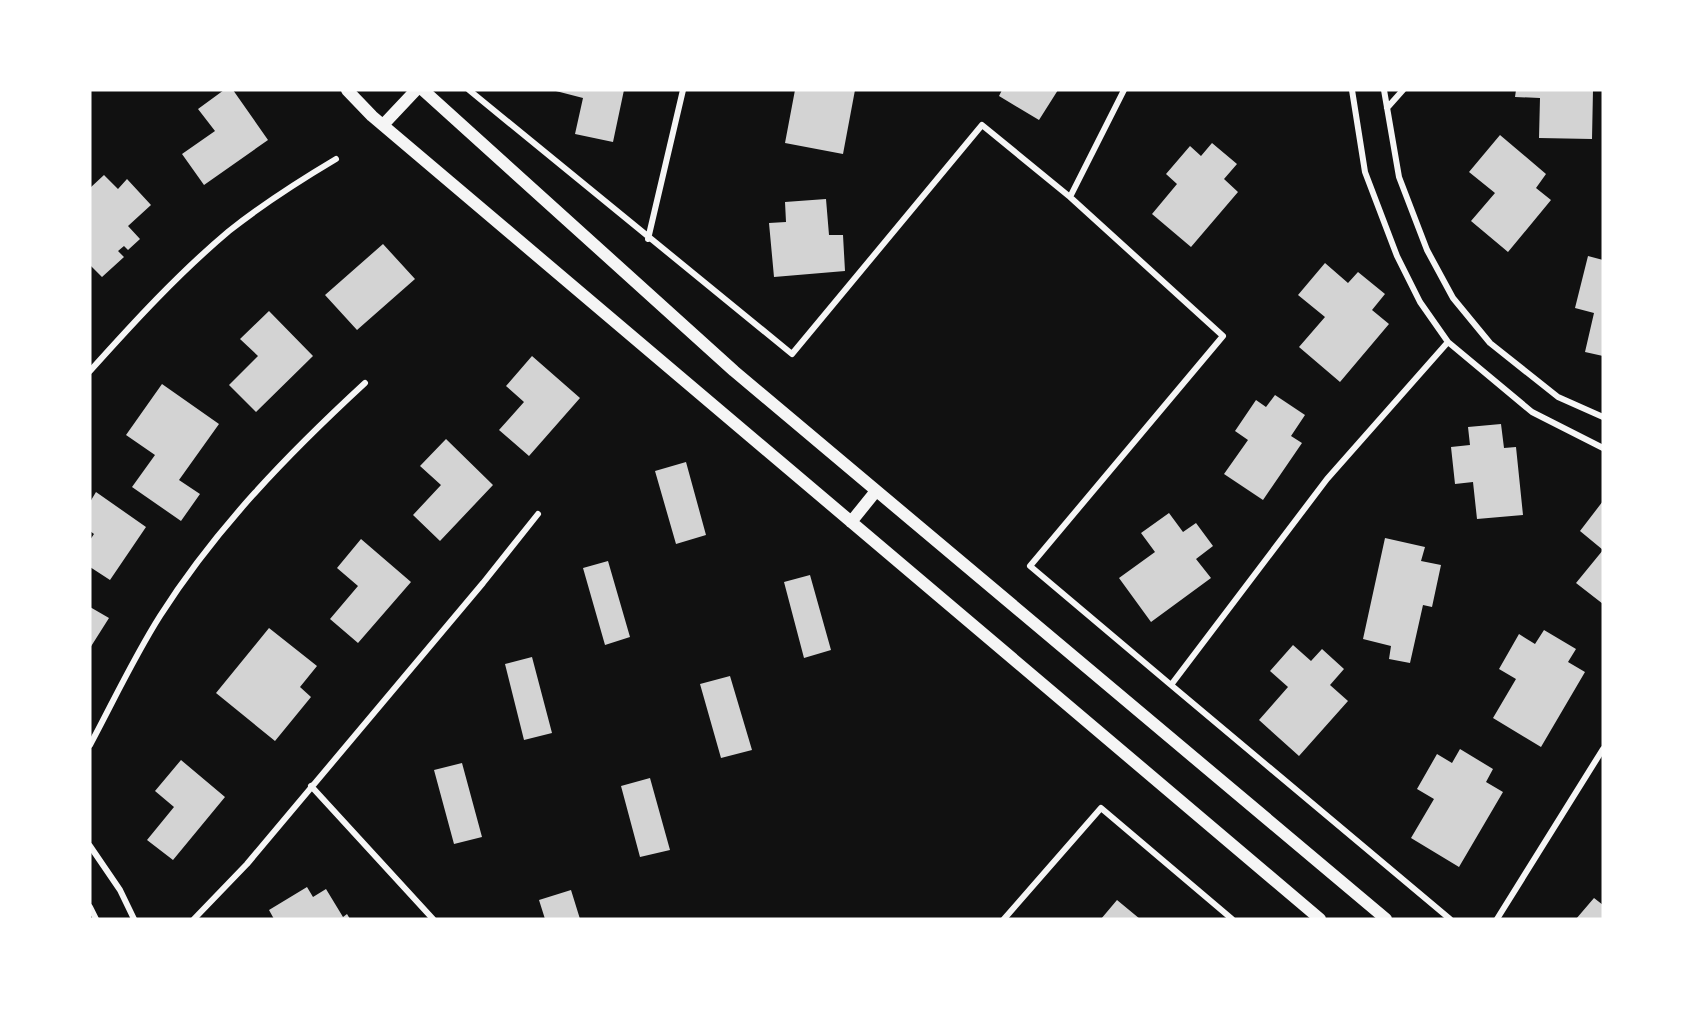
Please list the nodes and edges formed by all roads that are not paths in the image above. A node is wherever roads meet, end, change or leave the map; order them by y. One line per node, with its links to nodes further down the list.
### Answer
1 (347, 90): 11 (main road)
2 (416, 90): 11 (main road)
3 (423, 90): 20 (main road)
4 (469, 90): 14 (street)
5 (683, 90): 14 (street)
6 (1124, 90): 13 (street)
7 (1352, 90): 15 (street)
8 (1384, 90): 10 (street)
9 (1403, 90): 10 (street)
10 (1387, 108): 18 (street)
11 (383, 125): 22 (main road)
12 (336, 159): 16 (street)
13 (1071, 197): 14 (street); 23 (street)
14 (648, 239)
15 (1448, 342): 19 (street); 23 (street)
16 (90, 371)
17 (365, 383): 24 (street)
18 (1603, 417)
19 (1603, 448)
20 (876, 491): 22 (main road); 36 (main road)
21 (538, 514): 26 (street)
22 (851, 522): 35 (main road)
23 (1172, 685): 37 (street)
24 (90, 745)
25 (1603, 749): 38 (street)
26 (311, 786): 31 (street); 32 (street)
27 (90, 846): 30 (street)
28 (90, 907): 29 (street)
29 (96, 919)
30 (134, 919)
31 (194, 919)
32 (433, 919)
33 (1004, 919): 34 (street)
34 (1232, 919)
35 (1320, 919)
36 (1386, 919)
37 (1450, 919)
38 (1497, 919)

